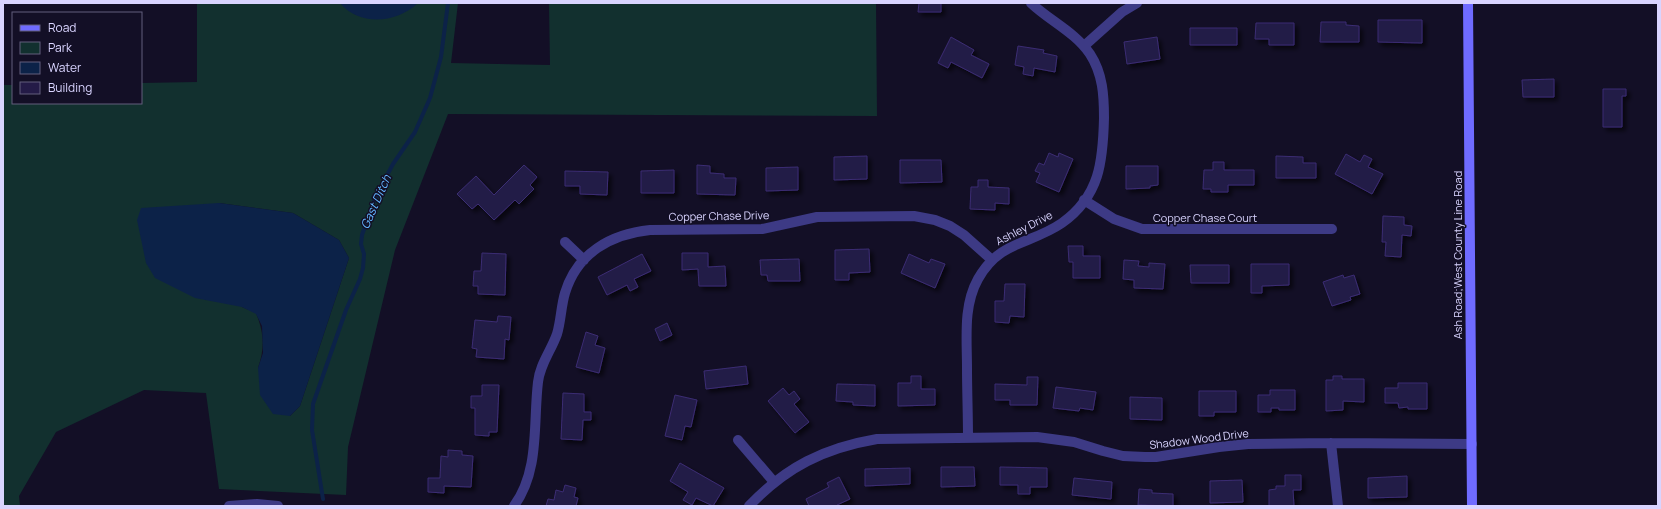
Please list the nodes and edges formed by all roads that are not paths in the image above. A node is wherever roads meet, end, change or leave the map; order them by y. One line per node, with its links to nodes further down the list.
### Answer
1 (1031, 3): 4 (street, Ashley Drive)
2 (1137, 3): 4 (street)
3 (1468, 3): 13 (main road, Ash Road;West County Line Road)
4 (1084, 46): 5 (street, Ashley Drive)
5 (1084, 200): 6 (street, Copper Chase Court); 9 (street, Ashley Drive)
6 (1332, 229)
7 (564, 242): 8 (street)
8 (584, 260): 9 (street, Copper Chase Drive); 17 (street, Copper Chase Drive)
9 (992, 260): 10 (street, Ashley Drive)
10 (968, 438): 12 (street, Shadow Wood Drive); 14 (street, Shadow Wood Drive)
11 (738, 440): 14 (street)
12 (1330, 443): 13 (street, Shadow Wood Drive); 19 (street)
13 (1472, 444): 20 (main road, Ash Road;West County Line Road)
14 (774, 482): 18 (street, Shadow Wood Drive)
15 (229, 506): 16 (street)
16 (278, 506)
17 (514, 506)
18 (749, 506)
19 (1338, 506)
20 (1472, 506)

